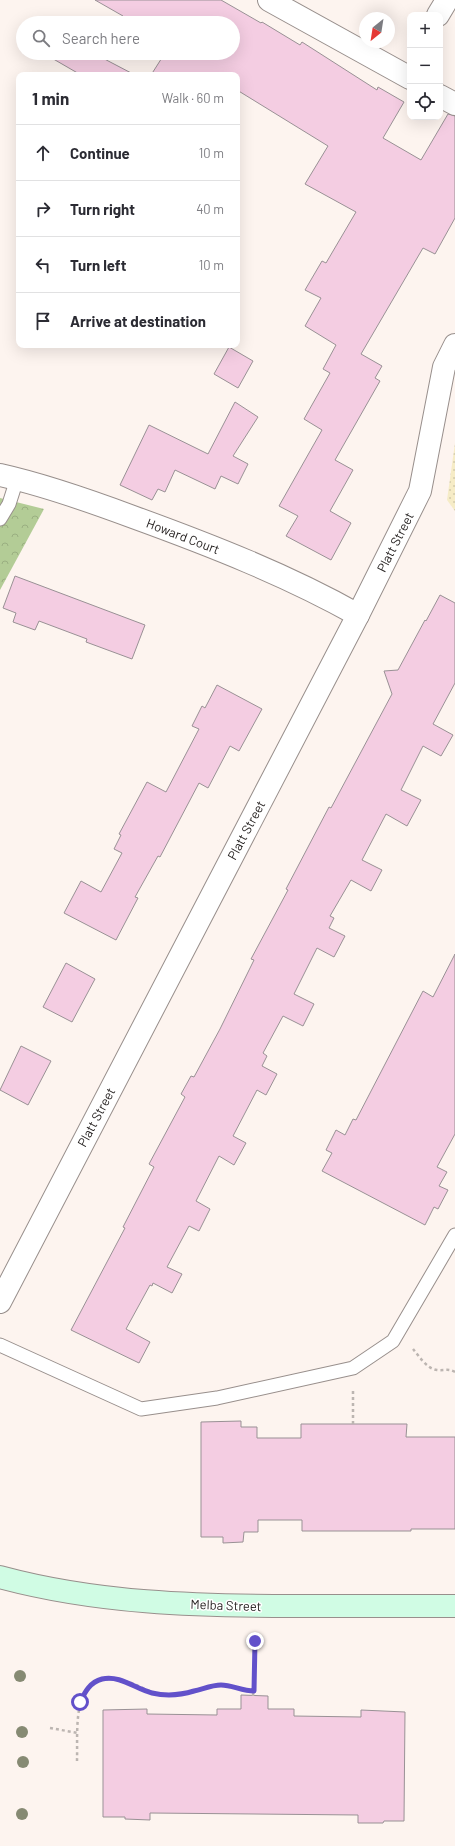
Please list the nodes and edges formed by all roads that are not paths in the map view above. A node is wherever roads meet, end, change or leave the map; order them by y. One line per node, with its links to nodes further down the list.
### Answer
1 (270, 0): 4 (street)
2 (447, 0): 3 (street)
3 (440, 12)
4 (407, 72)
5 (443, 98): 6 (street)
6 (455, 104)
7 (455, 345): 10 (street, Platt Street)
8 (9, 477): 9 (lane); 10 (street, Howard Court)
9 (0, 519)
10 (358, 615): 12 (street, Platt Street)
11 (455, 1235): 13 (lane)
12 (0, 1302)
13 (0, 1345)
14 (0, 1577): 15 (main road, Melba Street)
15 (455, 1606)

